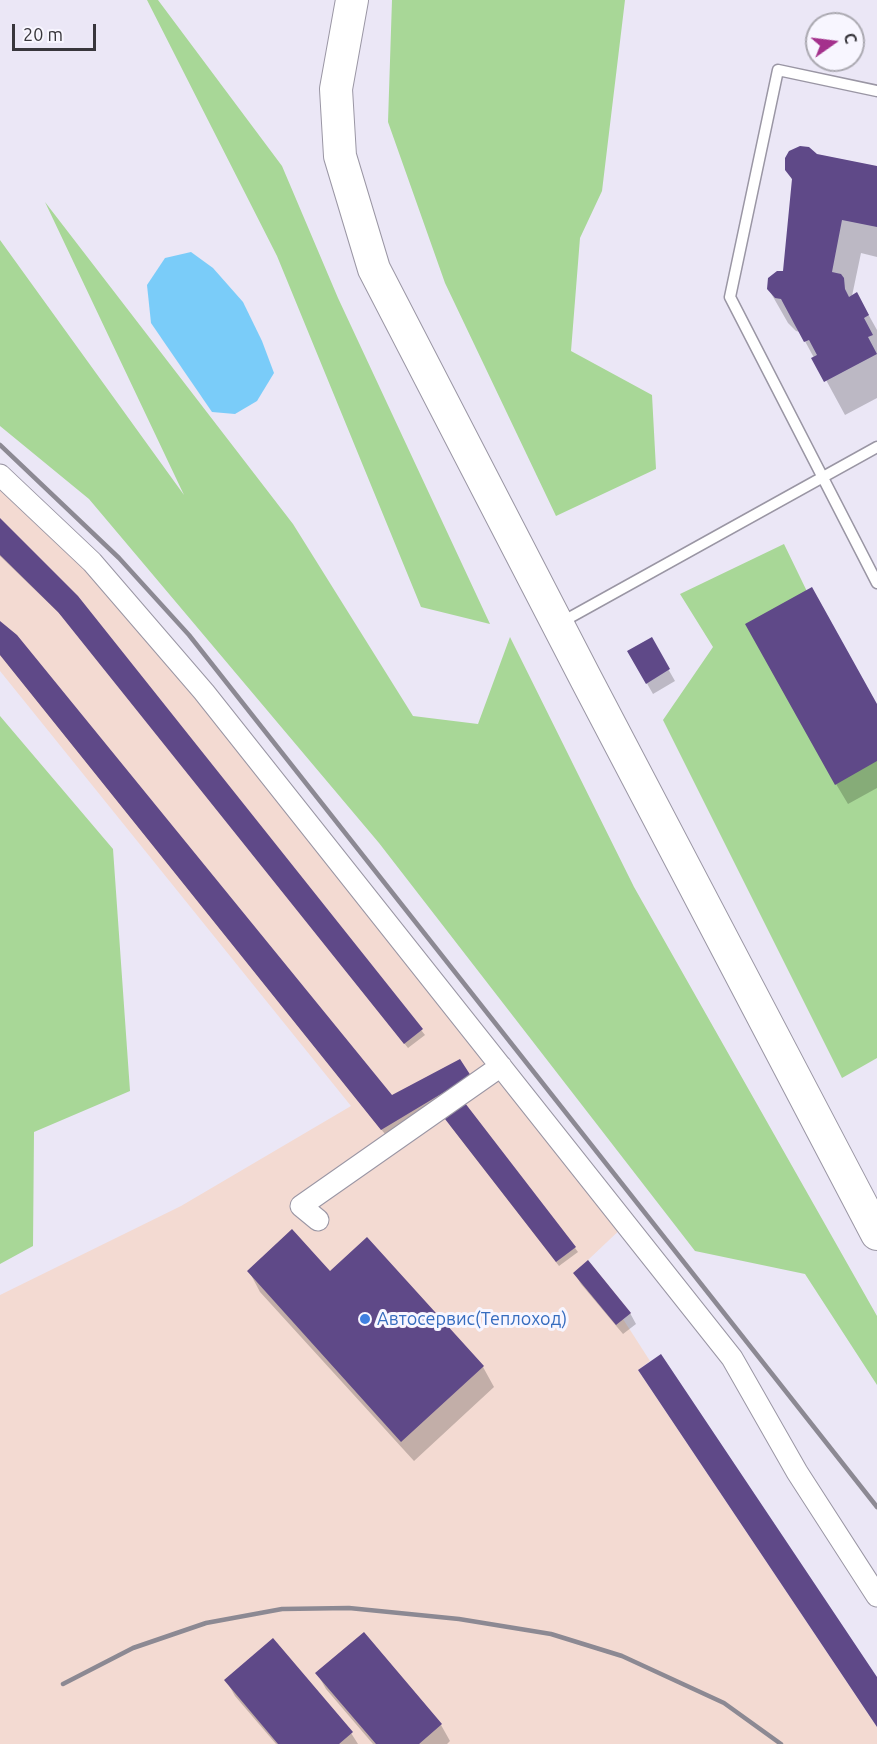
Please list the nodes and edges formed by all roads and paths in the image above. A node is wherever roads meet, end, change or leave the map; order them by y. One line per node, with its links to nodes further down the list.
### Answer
1 (352, 0): 7 (main road)
2 (877, 91): 5 (lane)
3 (877, 447): 5 (lane)
4 (0, 475): 8 (street)
5 (822, 476): 6 (lane); 7 (lane)
6 (877, 583)
7 (558, 624): 10 (main road)
8 (501, 1066): 9 (street); 11 (street)
9 (318, 1220)
10 (877, 1234)
11 (877, 1596)

